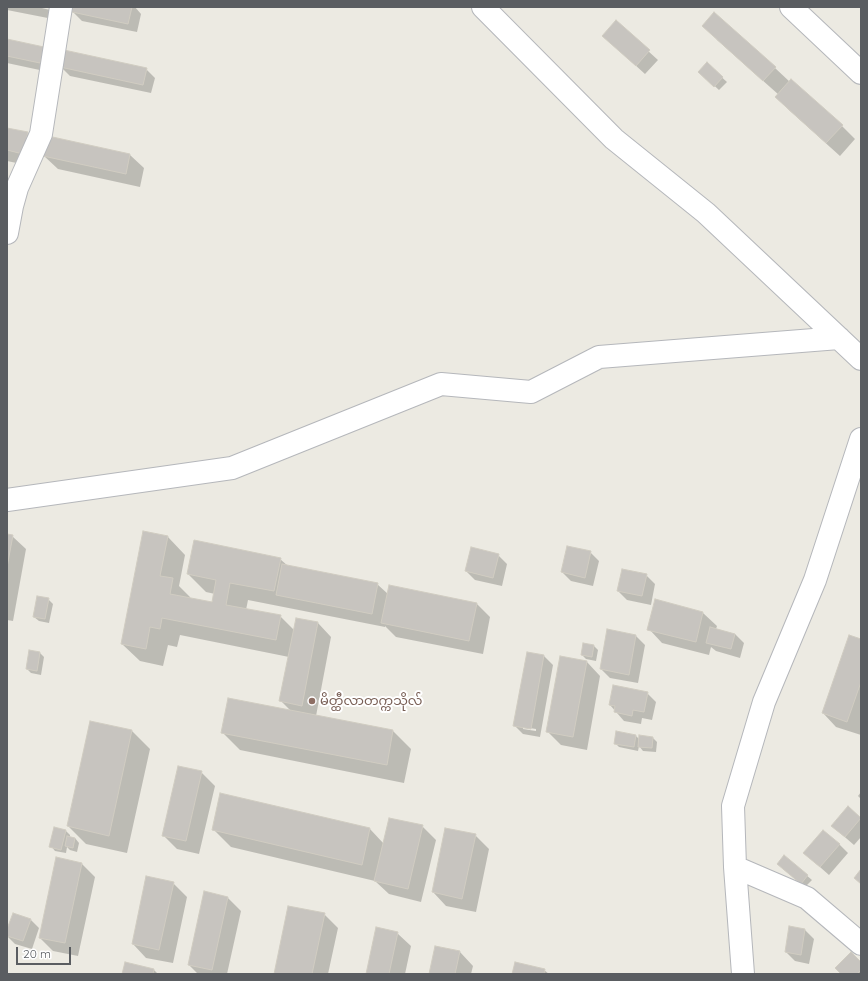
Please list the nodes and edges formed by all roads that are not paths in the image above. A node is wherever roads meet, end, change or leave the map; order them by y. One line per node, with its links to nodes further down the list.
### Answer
1 (61, 7): 5 (street)
2 (483, 7): 7 (street)
3 (791, 7): 4 (street)
4 (861, 73)
5 (10, 206): 6 (street)
6 (7, 233)
7 (839, 338): 8 (street); 10 (street)
8 (861, 359)
9 (861, 439): 11 (street)
10 (7, 500)
11 (735, 867): 12 (street); 13 (street)
12 (861, 944)
13 (743, 974)

